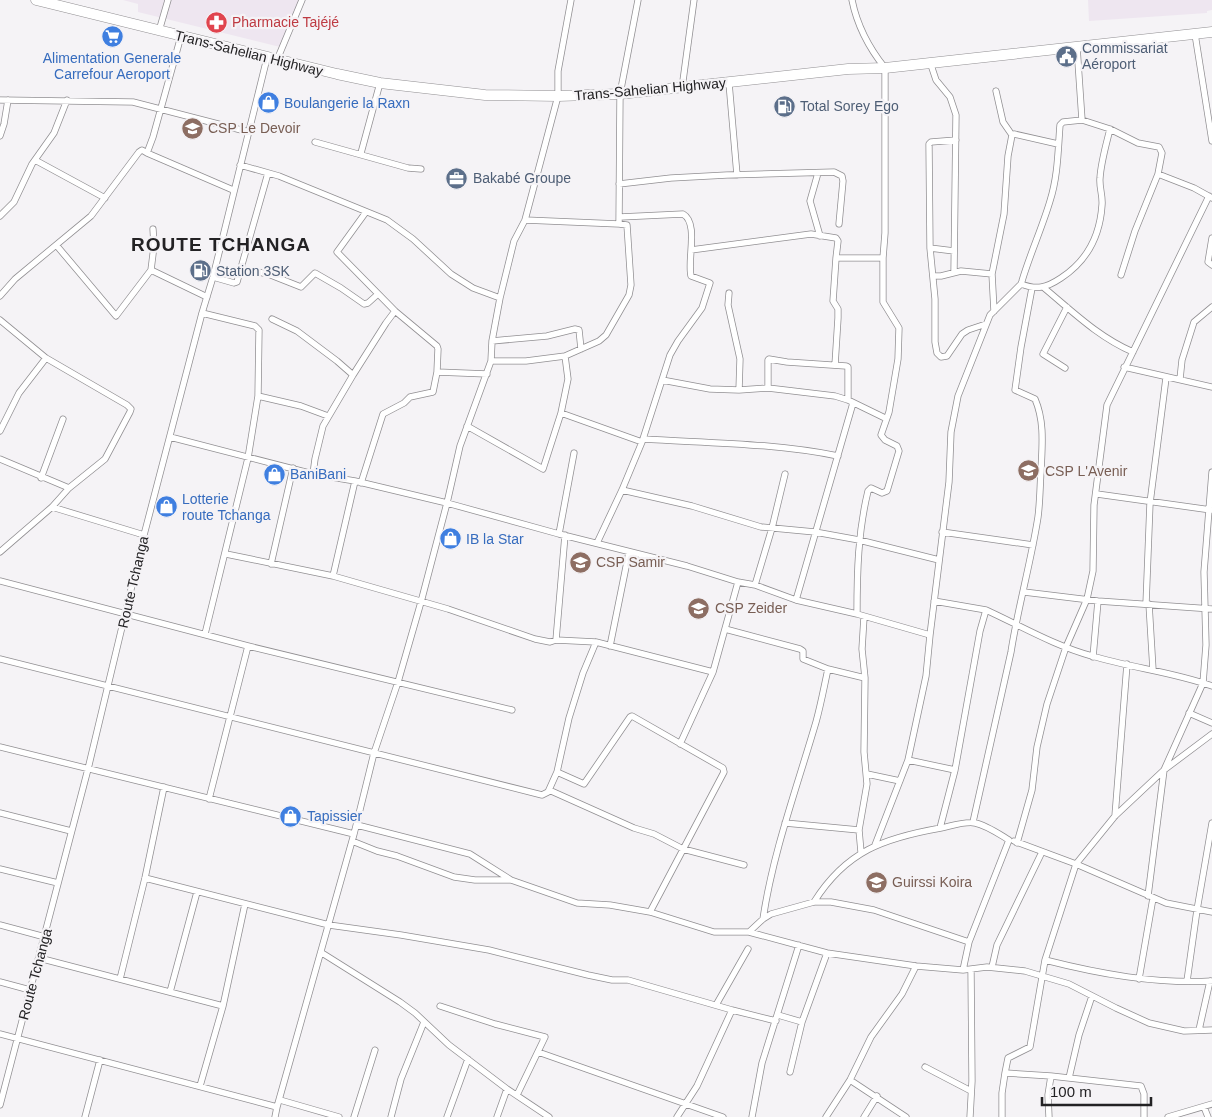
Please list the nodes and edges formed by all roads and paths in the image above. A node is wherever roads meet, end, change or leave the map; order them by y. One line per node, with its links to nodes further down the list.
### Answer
1 (36, 0): 8 (highway, Trans-Sahelian Highway)
2 (168, 0): 8 (street)
3 (302, 0): 13 (street, Route Tchanga)
4 (570, 0): 21 (street)
5 (638, 0): 20 (street)
6 (694, 0): 18 (street)
7 (852, 0): 15 (street)
8 (159, 31): 11 (highway, Trans-Sahelian Highway)
9 (1212, 32): 10 (highway, Trans-Sahelian Highway)
10 (1196, 34): 12 (highway, Trans-Sahelian Highway); 32 (street)
11 (181, 36): 13 (highway, Trans-Sahelian Highway); 25 (street)
12 (1077, 47): 14 (highway, Trans-Sahelian Highway); 26 (street)
13 (272, 59): 16 (highway, Trans-Sahelian Highway); 28 (street, Route Tchanga)
14 (930, 62): 15 (highway, Trans-Sahelian Highway); 31 (street)
15 (885, 68): 17 (highway, Trans-Sahelian Highway); 61 (street)
16 (380, 83): 21 (highway, Trans-Sahelian Highway); 36 (street)
17 (729, 83): 18 (highway, Trans-Sahelian Highway); 43 (street)
18 (682, 88): 20 (highway, Trans-Sahelian Highway)
19 (996, 91): 29 (street)
20 (620, 94): 21 (highway, Trans-Sahelian Highway); 44 (street)
21 (558, 96): 50 (street)
22 (0, 100): 23 (street)
23 (8, 100): 24 (street); 30 (street)
24 (67, 100): 25 (street); 37 (street)
25 (162, 108): 28 (street); 35 (street)
26 (1082, 120): 27 (street); 34 (street)
27 (1110, 129): 42 (street); 71 (street)
28 (249, 132): 38 (street, Route Tchanga)
29 (1012, 135): 34 (street); 66 (street)
30 (0, 136)
31 (956, 140): 57 (street); 59 (street)
32 (1212, 141)
33 (315, 142): 36 (street)
34 (1058, 144): 70 (street)
35 (147, 153): 45 (street); 47 (street)
36 (360, 153): 39 (street)
37 (35, 160): 47 (street); 49 (street)
38 (240, 165): 40 (street); 45 (street, Route Tchanga)
39 (421, 169)
40 (268, 173): 48 (street); 63 (street)
41 (818, 173): 43 (street); 52 (street); 54 (street)
42 (1158, 174): 46 (street); 67 (street)
43 (737, 175): 44 (street)
44 (619, 184): 51 (street)
45 (233, 190): 69 (street, Route Tchanga)
46 (1210, 197): 88 (street)
47 (105, 198): 56 (street)
48 (366, 212): 74 (street); 77 (street)
49 (0, 216)
50 (525, 220): 51 (street); 77 (street)
51 (620, 221): 58 (street); 87 (street)
52 (839, 224)
53 (153, 229): 64 (street)
54 (820, 236): 58 (street); 60 (street)
55 (1212, 238): 62 (street)
56 (57, 246): 64 (street); 75 (street)
57 (930, 248): 59 (street); 68 (street)
58 (691, 250): 100 (street)
59 (954, 250): 65 (street)
60 (836, 258): 61 (street); 92 (street)
61 (883, 258): 108 (street)
62 (1212, 265)
63 (242, 269): 69 (street); 74 (street)
64 (151, 270): 76 (street)
65 (954, 272): 66 (street); 68 (street)
66 (992, 274): 80 (street)
67 (1121, 275)
68 (934, 276): 85 (street)
69 (213, 277): 76 (street, Route Tchanga)
70 (1021, 284): 72 (street); 80 (street)
71 (1043, 286): 72 (street); 78 (street)
72 (1032, 288): 138 (street)
73 (728, 293): 103 (street)
74 (378, 294): 81 (street)
75 (0, 296)
76 (207, 297): 82 (street, Route Tchanga)
77 (500, 298): 86 (street)
78 (1067, 307): 88 (street); 94 (street)
79 (1212, 308): 99 (street)
80 (994, 310): 85 (street)
81 (395, 311): 95 (street); 97 (street)
82 (202, 313): 104 (street); 112 (street, Route Tchanga)
83 (272, 319): 97 (street)
84 (0, 320): 90 (street)
85 (986, 324): 133 (street)
86 (492, 341): 87 (street); 91 (street)
87 (581, 349): 89 (street)
88 (1133, 352): 93 (street)
89 (565, 356): 91 (street); 106 (street)
90 (46, 358): 111 (street); 124 (street)
91 (490, 361): 96 (street)
92 (835, 365): 102 (street); 105 (street)
93 (1124, 367): 98 (street); 126 (street)
94 (1065, 368)
95 (437, 372): 96 (street); 123 (street)
96 (487, 374): 110 (street)
97 (353, 375): 107 (street)
98 (1166, 378): 99 (street); 128 (street)
99 (1180, 379): 101 (street)
100 (662, 380): 103 (street); 113 (street)
101 (1212, 387)
102 (768, 388): 103 (street); 105 (street)
103 (739, 390)
104 (258, 396): 107 (street); 116 (street)
105 (850, 401): 108 (street); 115 (street)
106 (560, 413): 110 (street); 113 (street)
107 (328, 416): 120 (street)
108 (886, 418): 136 (street)
109 (64, 419): 122 (street)
110 (467, 426): 127 (street)
111 (0, 431)
112 (170, 437): 116 (street); 134 (street, Route Tchanga)
113 (643, 441): 115 (street); 125 (street)
114 (574, 453): 135 (street)
115 (838, 456): 132 (street)
116 (248, 458): 118 (street); 141 (street)
117 (0, 459): 122 (street)
118 (293, 468): 120 (street); 143 (street)
119 (1212, 472): 130 (street)
120 (313, 474): 123 (street)
121 (785, 474): 131 (street)
122 (41, 478): 124 (street)
123 (358, 482): 127 (street); 144 (street)
124 (68, 488): 129 (street)
125 (622, 490): 131 (street); 137 (street)
126 (1096, 494): 128 (street); 149 (street)
127 (447, 503): 135 (street); 153 (street)
128 (1150, 503): 130 (street); 154 (street)
129 (52, 507): 134 (street); 139 (street)
130 (1210, 510): 155 (street)
131 (772, 528): 132 (street); 147 (street)
132 (815, 532): 136 (street); 150 (street)
133 (942, 532): 138 (street); 142 (street)
134 (144, 535): 157 (street, Route Tchanga)
135 (562, 535): 137 (street); 164 (street)
136 (859, 540): 142 (street); 158 (street)
137 (597, 543): 140 (street)
138 (1032, 545): 148 (street)
139 (0, 552)
140 (629, 552): 146 (street); 167 (street)
141 (226, 554): 143 (street); 162 (street)
142 (940, 560): 151 (street)
143 (270, 564): 144 (street)
144 (333, 576): 153 (street)
145 (0, 581): 157 (street)
146 (738, 582): 147 (street); 161 (street)
147 (755, 585): 150 (street)
148 (1024, 592): 149 (street); 160 (street)
149 (1087, 599): 152 (street); 168 (street)
150 (796, 600): 158 (street)
151 (934, 601): 156 (street); 163 (street)
152 (1098, 601): 154 (street); 169 (street)
153 (421, 602): 164 (street); 176 (street)
154 (1148, 604): 155 (street); 173 (street)
155 (1209, 609): 177 (street)
156 (986, 610): 160 (street); 190 (street)
157 (125, 614): 162 (street); 179 (street, Route Tchanga)
158 (857, 614): 159 (street)
159 (864, 617): 163 (street); 175 (street)
160 (1015, 624): 168 (street); 200 (street)
161 (725, 629): 172 (street); 174 (street)
162 (205, 634): 166 (street)
163 (930, 635): 188 (street)
164 (556, 640): 165 (street)
165 (596, 642): 167 (street); 192 (street)
166 (248, 646): 176 (street); 182 (street)
167 (610, 646): 174 (street)
168 (1066, 647): 169 (street); 209 (street)
169 (1093, 656): 171 (street)
170 (0, 659): 179 (street)
171 (1127, 664): 173 (street); 199 (street)
172 (828, 669): 175 (street); 201 (street)
173 (1153, 670): 177 (street)
174 (713, 672): 185 (street)
175 (865, 678): 193 (street)
176 (398, 682): 180 (street); 187 (street)
177 (1203, 683): 178 (street); 181 (street)
178 (1212, 686)
179 (108, 688): 182 (street); 189 (street, Route Tchanga)
180 (512, 710)
181 (1189, 713): 183 (street); 191 (street)
182 (230, 718): 187 (street); 197 (street)
183 (1212, 723)
184 (1212, 734): 191 (street)
185 (680, 744): 192 (street); 211 (street)
186 (0, 747): 189 (street)
187 (374, 753): 196 (street); 203 (street)
188 (908, 760): 190 (street); 194 (street)
189 (88, 769): 195 (street); 206 (street, Route Tchanga)
190 (955, 770): 204 (street)
191 (1164, 770): 199 (street); 221 (street)
192 (557, 772): 196 (street)
193 (867, 774): 194 (street); 205 (street)
194 (900, 781): 210 (street)
195 (164, 788): 197 (street); 217 (street)
196 (549, 790): 211 (street)
197 (209, 799): 207 (street)
198 (0, 812): 206 (street)
199 (1115, 816): 214 (street)
200 (973, 822): 204 (street); 208 (street)
201 (785, 823): 205 (street); 227 (street)
202 (1212, 823): 224 (street)
203 (356, 825): 207 (street); 218 (street)
204 (940, 828): 210 (street)
205 (859, 830): 212 (street)
206 (71, 831): 219 (street, Route Tchanga)
207 (353, 838): 218 (street); 229 (street)
208 (1009, 840): 209 (street); 232 (street)
209 (1017, 842): 213 (street)
210 (875, 845): 212 (street)
211 (684, 850): 215 (street); 225 (street)
212 (861, 852): 222 (street)
213 (1042, 852): 214 (street); 240 (street)
214 (1076, 864): 221 (street); 238 (street)
215 (744, 865)
216 (0, 869): 219 (street)
217 (144, 878): 220 (street); 244 (street)
218 (511, 880): 225 (street)
219 (58, 883): 231 (street, Route Tchanga)
220 (197, 892): 223 (street); 250 (street)
221 (1150, 897): 224 (street); 245 (street)
222 (814, 902): 227 (street); 232 (street)
223 (245, 904): 229 (street); 253 (street)
224 (1197, 910): 226 (street); 246 (street)
225 (650, 912): 230 (street)
226 (1212, 912)
227 (763, 919): 230 (street)
228 (0, 925): 231 (street)
229 (329, 925): 235 (street); 252 (street)
230 (749, 932): 233 (street)
231 (44, 937): 237 (street, Route Tchanga)
232 (968, 942): 242 (street)
233 (799, 945): 236 (street); 256 (street)
234 (748, 949): 252 (street)
235 (322, 953): 257 (street); 279 (street)
236 (826, 954): 239 (street); 258 (street)
237 (39, 958): 244 (street); 249 (street, Route Tchanga)
238 (1045, 960): 243 (street); 245 (street)
239 (916, 966): 242 (street); 272 (street)
240 (992, 967): 241 (street); 243 (street)
241 (971, 969): 242 (street); 275 (street)
242 (963, 970)
243 (1043, 975): 251 (street); 269 (street)
244 (120, 979): 250 (street)
245 (1139, 979): 246 (street)
246 (1187, 981): 247 (street)
247 (1211, 981): 259 (street)
248 (0, 982): 249 (street)
249 (30, 990): 262 (street, Route Tchanga)
250 (170, 992): 253 (street)
251 (1092, 996): 259 (street); 271 (street)
252 (716, 1005): 255 (street)
253 (223, 1006): 273 (street)
254 (440, 1006): 264 (street)
255 (732, 1010): 256 (street); 280 (street)
256 (777, 1018): 258 (street); 295 (street)
257 (424, 1022): 265 (street); 289 (street)
258 (802, 1022): 268 (street)
259 (1199, 1030): 260 (street)
260 (1212, 1030)
261 (0, 1034): 262 (street)
262 (18, 1039): 266 (street); 276 (street, Route Tchanga)
263 (375, 1050): 288 (street)
264 (538, 1052): 277 (street); 280 (street)
265 (468, 1059): 274 (street); 290 (street)
266 (100, 1060): 273 (street); 285 (street)
267 (925, 1067): 275 (street)
268 (790, 1072)
269 (1005, 1073): 270 (street); 300 (street)
270 (1051, 1076): 271 (street); 301 (street)
271 (1069, 1078): 302 (street)
272 (850, 1080): 278 (street); 296 (street)
273 (200, 1086): 283 (street)
274 (507, 1089): 277 (street); 291 (street)
275 (971, 1091): 299 (street)
276 (2, 1094): 282 (street, Route Tchanga)
277 (517, 1095): 292 (street)
278 (877, 1096): 297 (street); 298 (street)
279 (280, 1100): 283 (street); 287 (street)
280 (685, 1104): 293 (street); 294 (street)
281 (1212, 1104): 284 (street)
282 (0, 1105)
283 (278, 1106): 286 (street)
284 (1204, 1107): 303 (street); 304 (street)
285 (85, 1117)
286 (275, 1117)
287 (339, 1117)
288 (354, 1117)
289 (391, 1117)
290 (447, 1117)
291 (497, 1117)
292 (549, 1117)
293 (677, 1117)
294 (723, 1117)
295 (752, 1117)
296 (826, 1117)
297 (864, 1117)
298 (906, 1117)
299 (970, 1117)
300 (1002, 1117)
301 (1048, 1117)
302 (1144, 1117)
303 (1168, 1117)
304 (1208, 1117)

